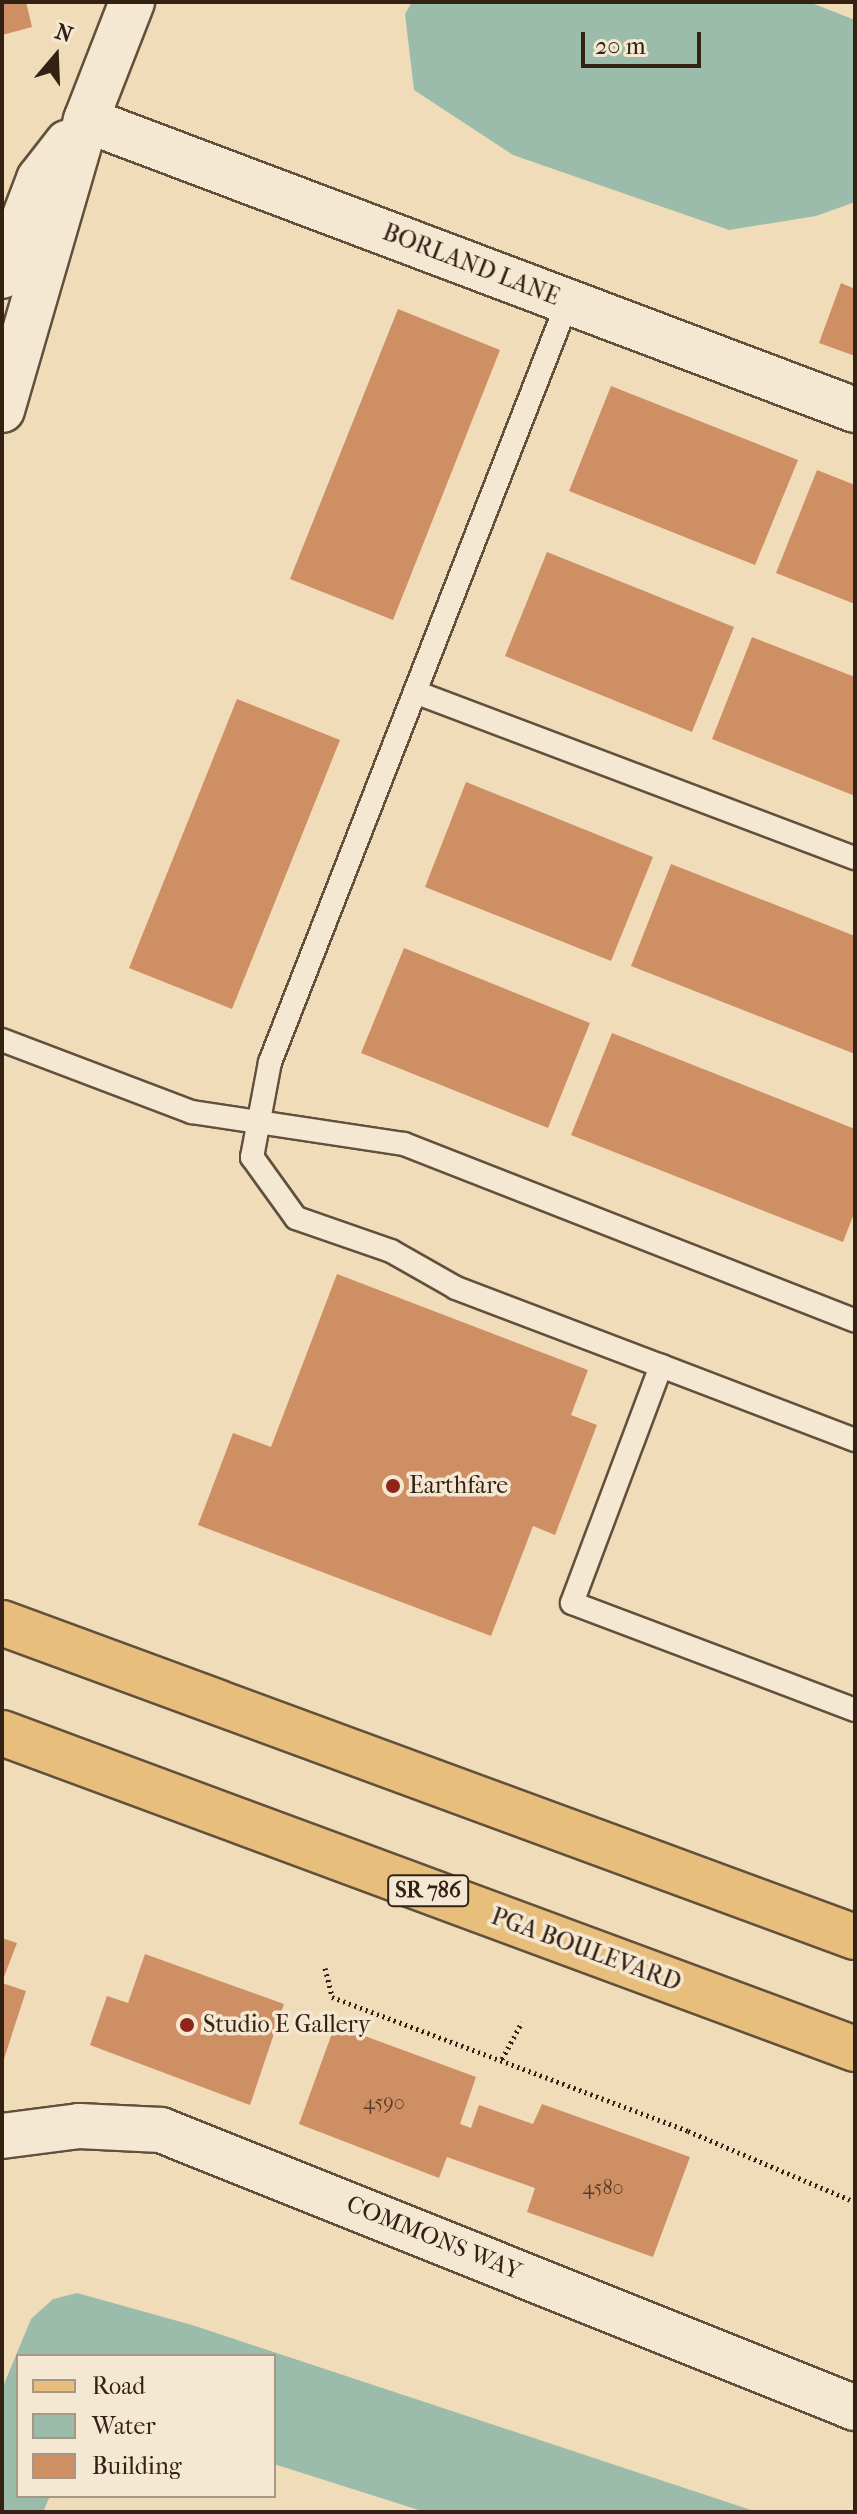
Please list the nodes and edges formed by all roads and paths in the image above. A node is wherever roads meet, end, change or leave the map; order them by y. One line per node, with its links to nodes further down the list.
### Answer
1 (132, 2): 2 (street)
2 (86, 120): 3 (street); 4 (street, BORLAND LANE); 5 (street)
3 (2, 276)
4 (568, 301): 6 (street, BORLAND LANE); 7 (lane)
5 (2, 410)
6 (855, 410)
7 (415, 692): 8 (lane); 10 (lane)
8 (855, 858)
9 (2, 1040): 10 (lane)
10 (259, 1122): 11 (lane); 12 (lane)
11 (855, 1321)
12 (661, 1366): 13 (lane); 15 (lane)
13 (855, 1440)
14 (2, 1623): 17 (main road)
15 (855, 1710)
16 (2, 1733): 20 (main road, PGA BOULEVARD / SR 786)
17 (855, 1937)
18 (325, 1968): 21 (path)
19 (522, 2022): 21 (path)
20 (855, 2049)
21 (502, 2059): 23 (path)
22 (2, 2136): 24 (street, COMMONS WAY)
23 (855, 2202)
24 (855, 2408)

